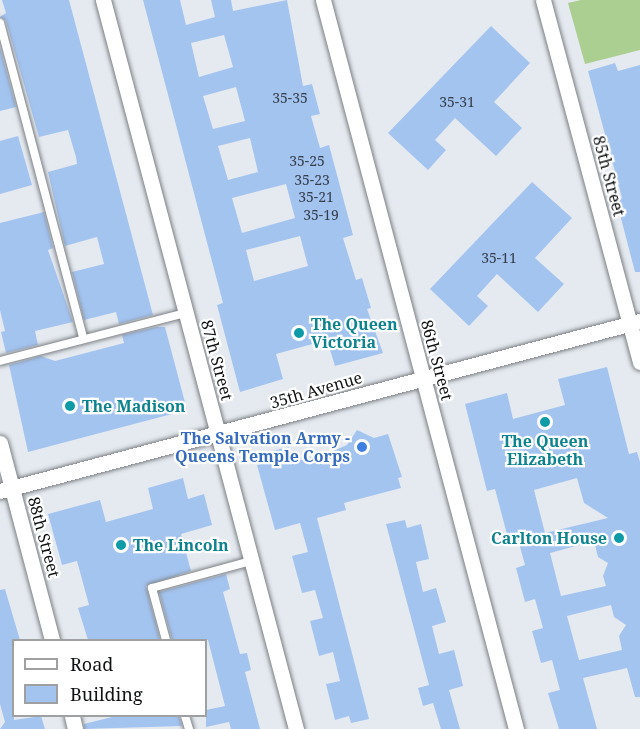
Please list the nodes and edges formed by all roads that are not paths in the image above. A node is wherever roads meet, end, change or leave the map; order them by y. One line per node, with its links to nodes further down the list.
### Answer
1 (103, 0): 5 (street, 87th Street)
2 (323, 0): 10 (street, 86th Street)
3 (543, 0): 6 (street, 85th Street)
4 (0, 23): 7 (lane)
5 (185, 312): 7 (lane); 11 (street, 87th Street)
6 (635, 323): 9 (street, 85th Street); 10 (street, 35th Avenue)
7 (83, 338): 8 (lane)
8 (0, 361)
9 (640, 362)
10 (424, 379): 11 (street, 35th Avenue); 18 (street, 86th Street)
11 (218, 436): 13 (street, 35th Avenue); 14 (street, 87th Street)
12 (0, 443): 13 (street, 88th Street)
13 (6, 489): 15 (street, 88th Street)
14 (251, 561): 16 (lane); 17 (street, 87th Street)
15 (52, 639)
16 (166, 639)
17 (296, 729)
18 (516, 729)

